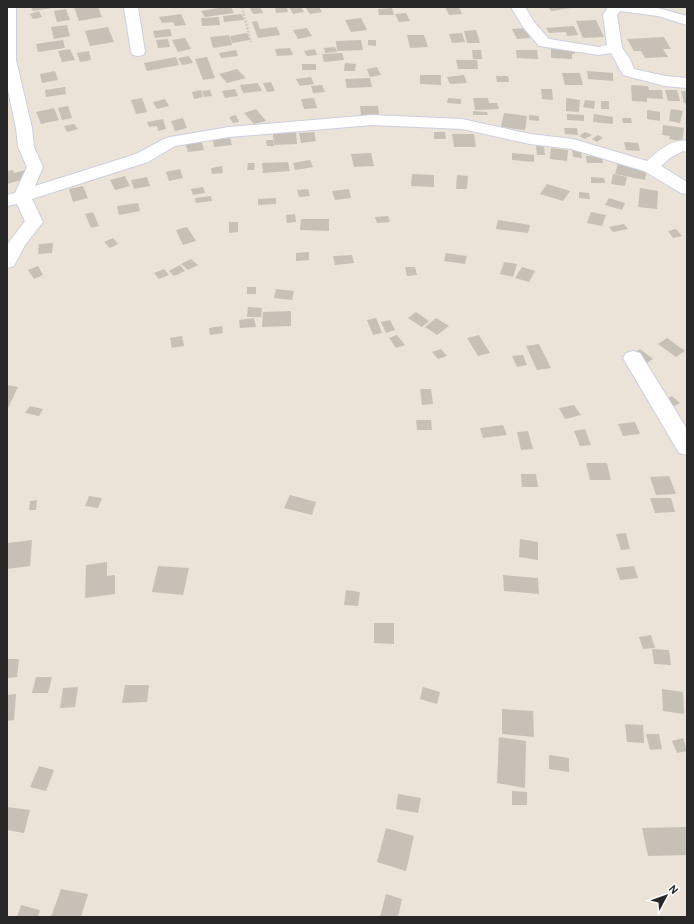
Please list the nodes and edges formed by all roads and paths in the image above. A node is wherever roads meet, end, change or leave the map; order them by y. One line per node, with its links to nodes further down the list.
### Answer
1 (9, 7): 15 (street)
2 (131, 7): 10 (street)
3 (242, 7): 8 (path)
4 (518, 7): 9 (street)
5 (615, 7): 9 (street)
6 (621, 7): 7 (street)
7 (687, 21)
8 (251, 42)
9 (615, 48): 11 (street)
10 (138, 52)
11 (687, 83)
12 (687, 147): 13 (street)
13 (650, 167): 14 (street); 15 (street)
14 (687, 189)
15 (15, 199): 16 (street)
16 (7, 262)
17 (634, 358): 18 (street)
18 (687, 447)

